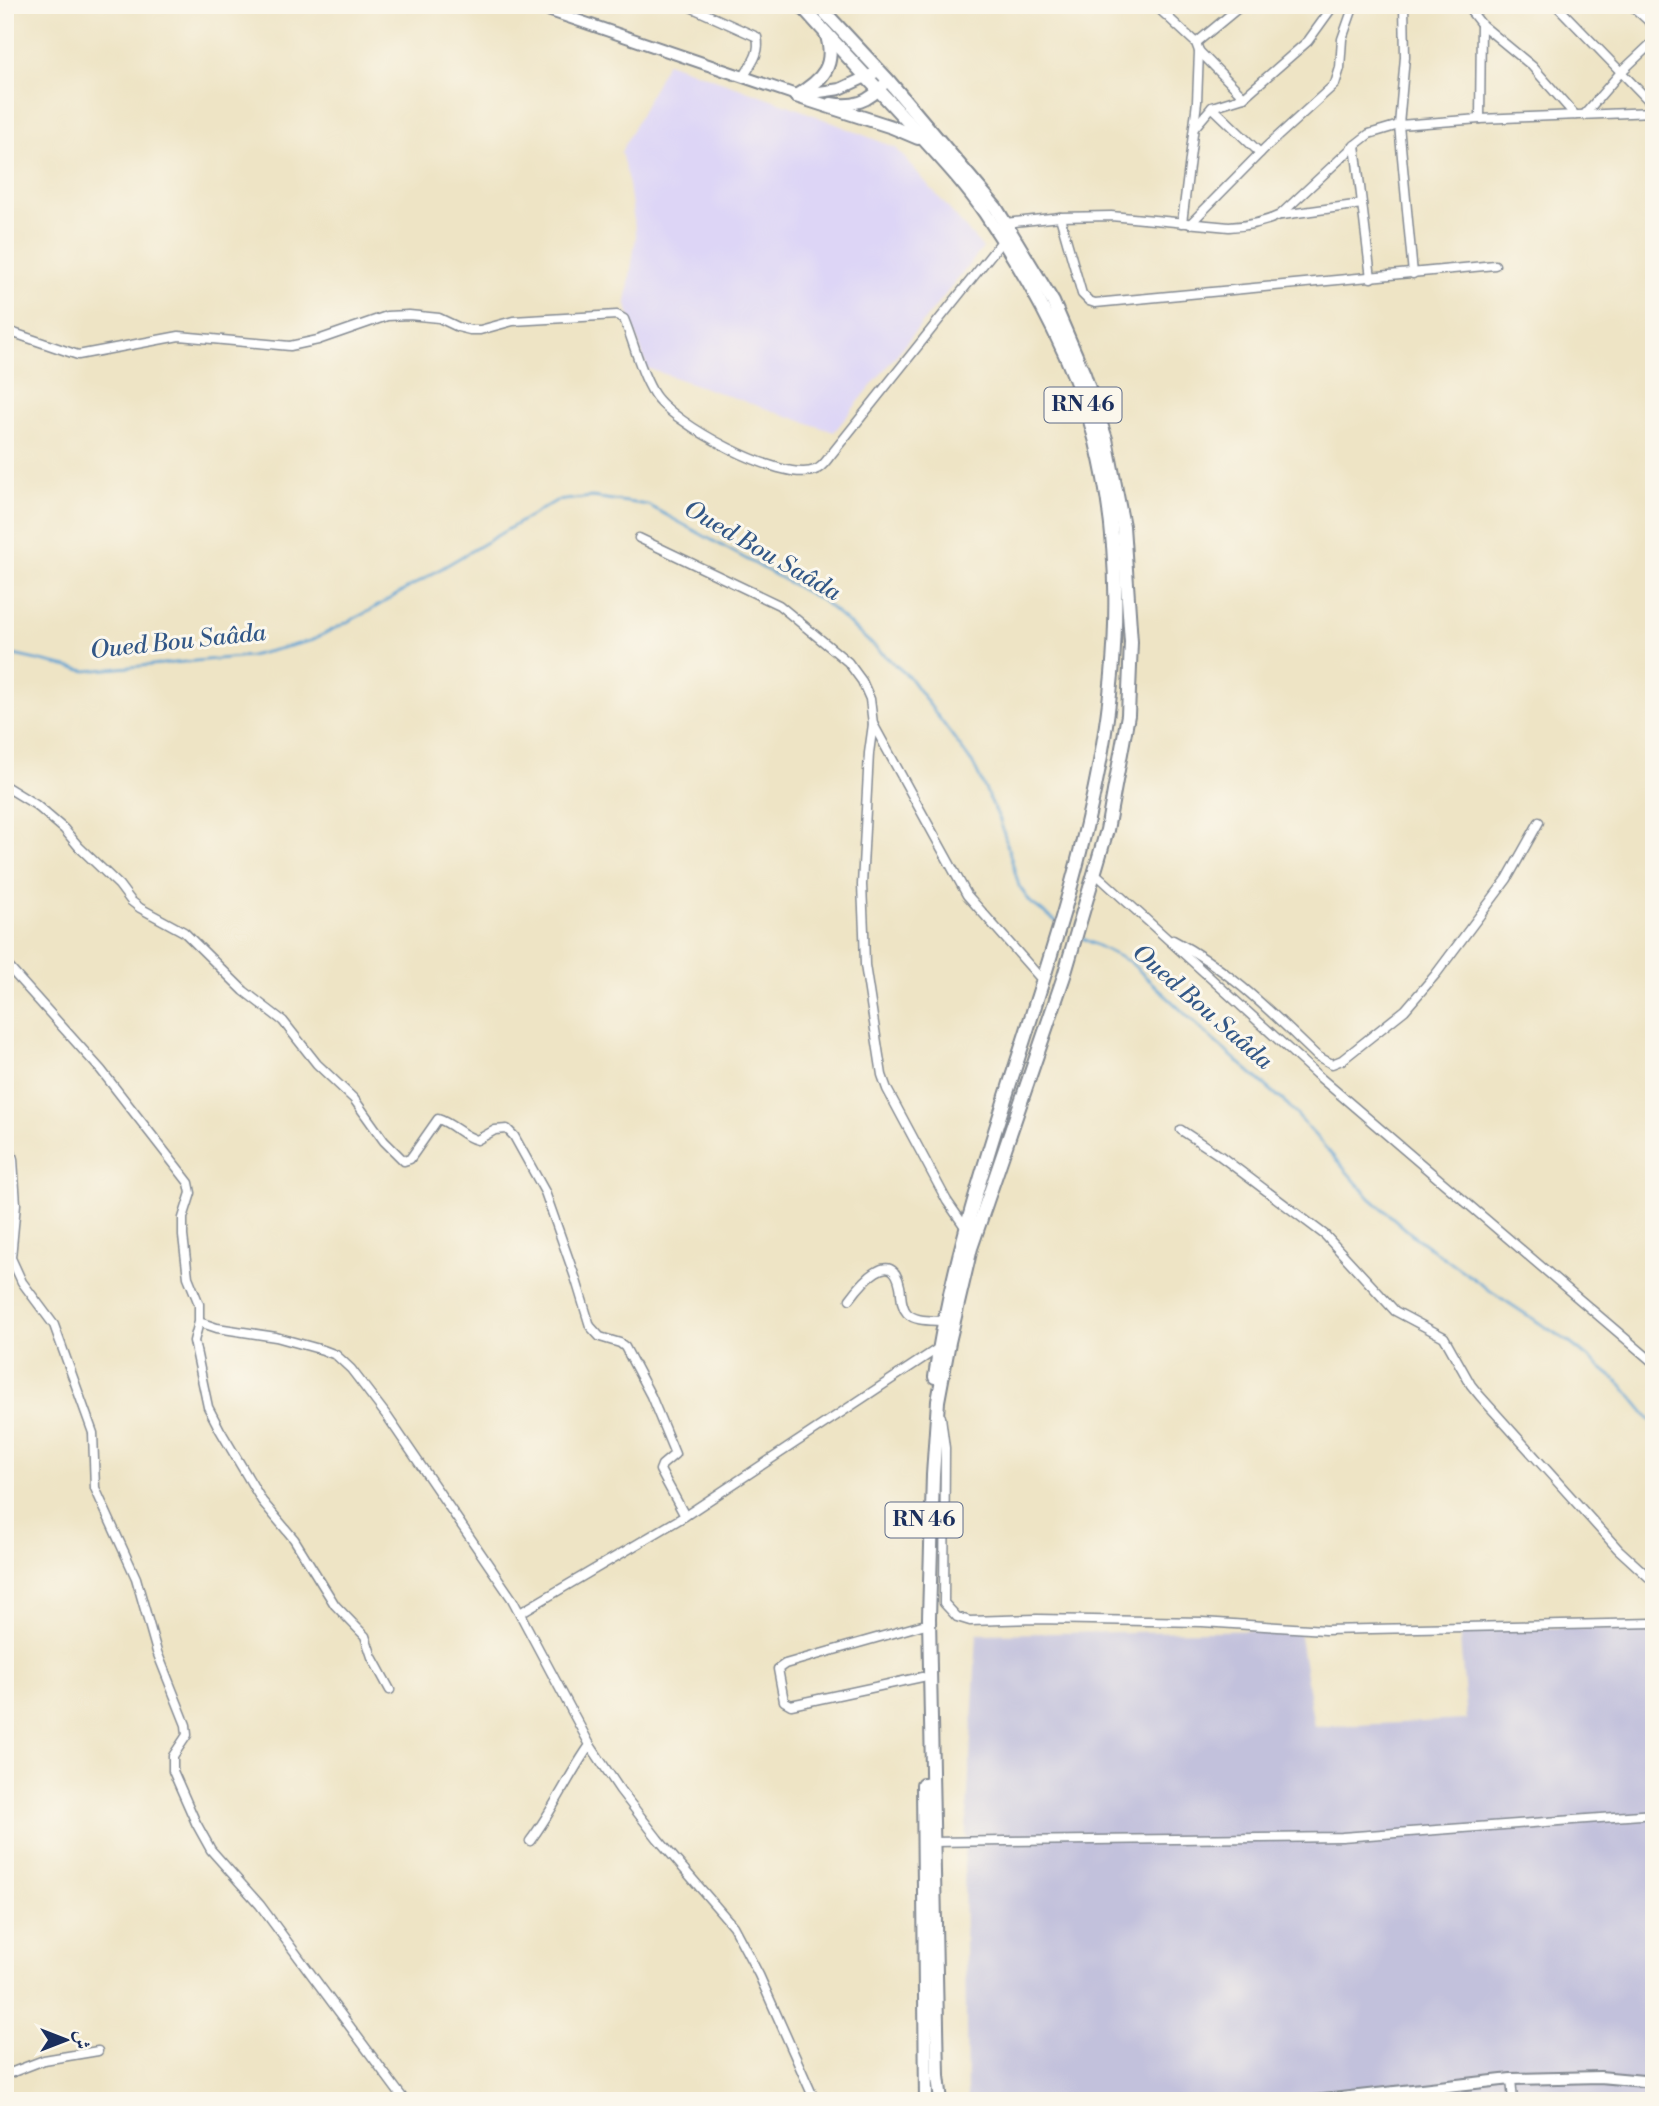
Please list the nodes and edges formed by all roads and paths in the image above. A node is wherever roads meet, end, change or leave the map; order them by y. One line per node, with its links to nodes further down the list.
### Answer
1 (533, 5): 19 (main road)
2 (686, 5): 19 (street)
3 (801, 5): 15 (main road, RN 46)
4 (818, 5): 20 (main road, RN 46)
5 (1155, 5): 17 (street)
6 (1242, 5): 17 (street)
7 (1334, 5): 22 (street)
8 (1354, 5): 32 (street)
9 (1404, 5): 28 (street)
10 (1466, 5): 13 (street)
11 (1556, 5): 18 (street)
12 (1631, 5): 14 (street)
13 (1481, 24): 26 (street); 27 (street)
14 (1654, 26)
15 (826, 33): 20 (main road, RN 46); 21 (main road)
16 (1654, 41): 18 (street)
17 (1197, 47): 22 (street); 29 (street)
18 (1621, 72): 23 (street); 26 (street)
19 (744, 76): 21 (main road)
20 (879, 79): 21 (main road); 21 (main road); 30 (main road, RN 46); 36 (main road, RN 46)
21 (796, 96): 30 (main road)
22 (1244, 97): 24 (street)
23 (1654, 106)
24 (1212, 107): 29 (street); 32 (street)
25 (1654, 112): 26 (street)
26 (1579, 115): 27 (street)
27 (1480, 119): 28 (street)
28 (1399, 125): 31 (street); 40 (street)
29 (1193, 130): 37 (street)
30 (926, 142): 38 (main road, RN 46)
31 (1355, 145): 33 (street); 34 (street)
32 (1260, 153): 37 (street)
33 (1362, 204): 34 (street); 41 (street)
34 (1280, 215): 37 (street)
35 (1060, 217): 36 (street); 37 (street); 41 (street)
36 (1005, 223): 47 (main road, RN 46)
37 (1186, 223)
38 (1002, 242): 42 (street); 50 (main road, RN 46)
39 (1495, 265): 40 (street)
40 (1413, 274): 41 (street)
41 (1371, 278)
42 (5, 330)
43 (639, 538): 44 (street)
44 (873, 724): 50 (street); 53 (street)
45 (5, 786): 60 (street)
46 (1539, 822): 48 (street)
47 (1095, 873): 48 (street); 57 (main road, RN 46)
48 (1161, 934): 58 (street)
49 (5, 963): 56 (street)
50 (1043, 981): 53 (main road, RN 46)
51 (1181, 1130): 61 (street)
52 (5, 1132): 75 (street)
53 (965, 1227): 55 (main road, RN 46)
54 (850, 1298): 55 (street)
55 (944, 1321): 57 (main road, RN 46)
56 (200, 1322): 62 (street); 66 (street)
57 (944, 1345): 59 (main road, RN 46); 60 (street); 64 (main road, RN 46)
58 (1654, 1363)
59 (938, 1401): 63 (street); 70 (main road, RN 46)
60 (685, 1516): 62 (street)
61 (1654, 1582)
62 (520, 1613): 67 (street)
63 (1654, 1623)
64 (922, 1625): 65 (main road, RN 46); 65 (street)
65 (922, 1677): 70 (main road, RN 46)
66 (390, 1690)
67 (590, 1745): 69 (street); 76 (street)
68 (1654, 1814): 70 (street)
69 (530, 1841)
70 (928, 1842): 77 (main road, RN 46); 78 (main road, RN 46)
71 (99, 2051): 72 (street)
72 (5, 2075)
73 (1511, 2079): 74 (main road); 79 (main road); 80 (street)
74 (1654, 2082)
75 (405, 2101)
76 (815, 2101)
77 (926, 2101)
78 (941, 2101)
79 (1314, 2101)
80 (1513, 2101)

